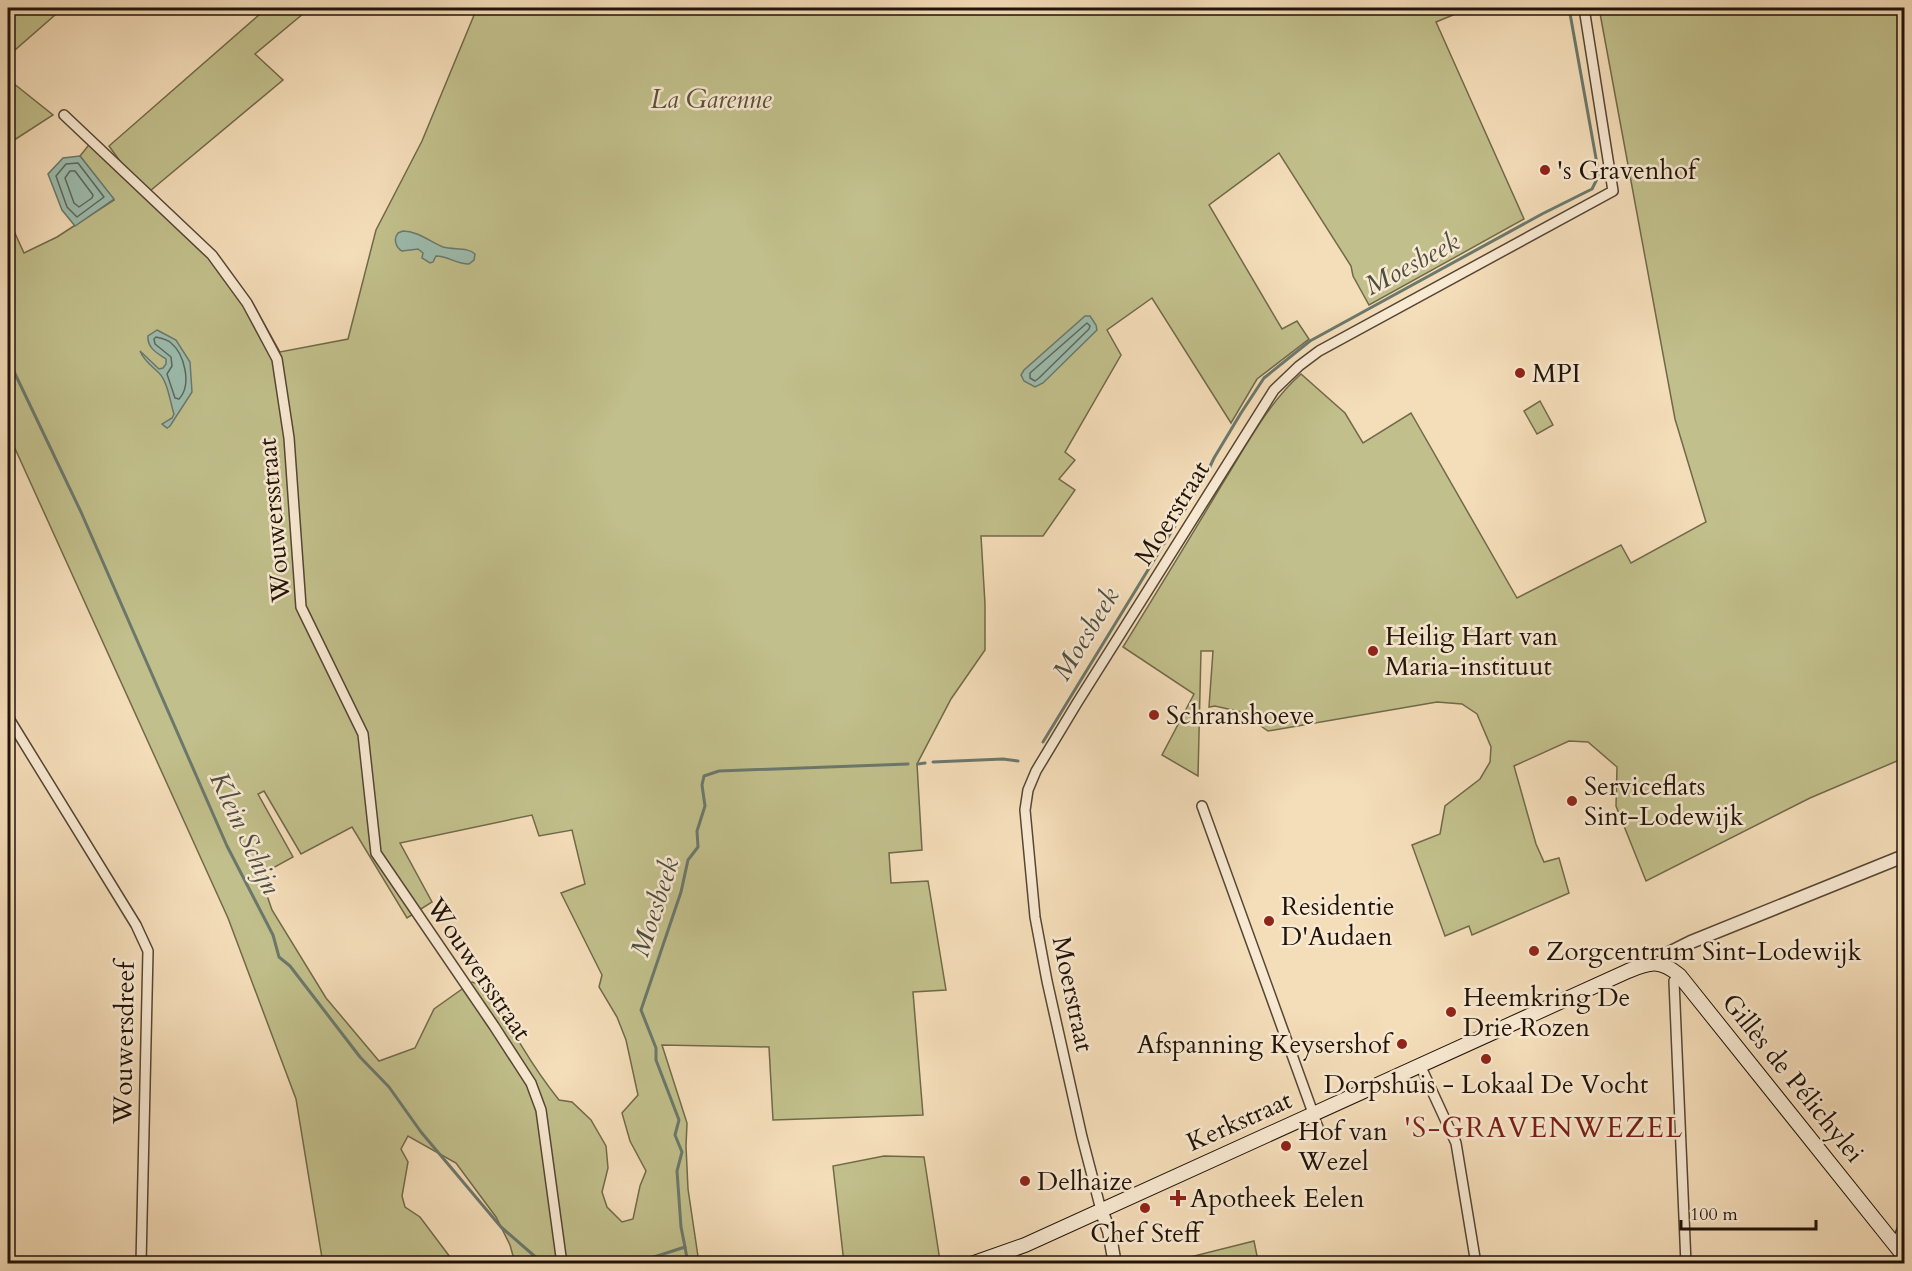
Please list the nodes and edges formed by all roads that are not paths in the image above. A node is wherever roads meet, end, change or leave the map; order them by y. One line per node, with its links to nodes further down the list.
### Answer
1 (1584, 8): 11 (street, Moerstraat)
2 (64, 115): 15 (street, Wouwersstraat)
3 (8, 717): 14 (street, Wouwersdreef)
4 (1202, 806): 9 (street)
5 (1905, 856): 6 (street)
6 (1661, 964): 7 (main road, Gillès de Pélichylei); 8 (main road, Kerkstraat)
7 (1676, 978): 13 (main road, Gillès de Pélichylei); 19 (street)
8 (1420, 1065): 9 (main road, Kerkstraat); 18 (street)
9 (1313, 1113): 10 (street); 11 (main road, Kerkstraat)
10 (1319, 1127)
11 (1101, 1210): 16 (main road, Kerkstraat); 17 (street)
12 (1905, 1226): 13 (street)
13 (1900, 1250)
14 (141, 1263)
15 (562, 1263)
16 (971, 1263)
17 (1115, 1263)
18 (1476, 1263)
19 (1686, 1263)

